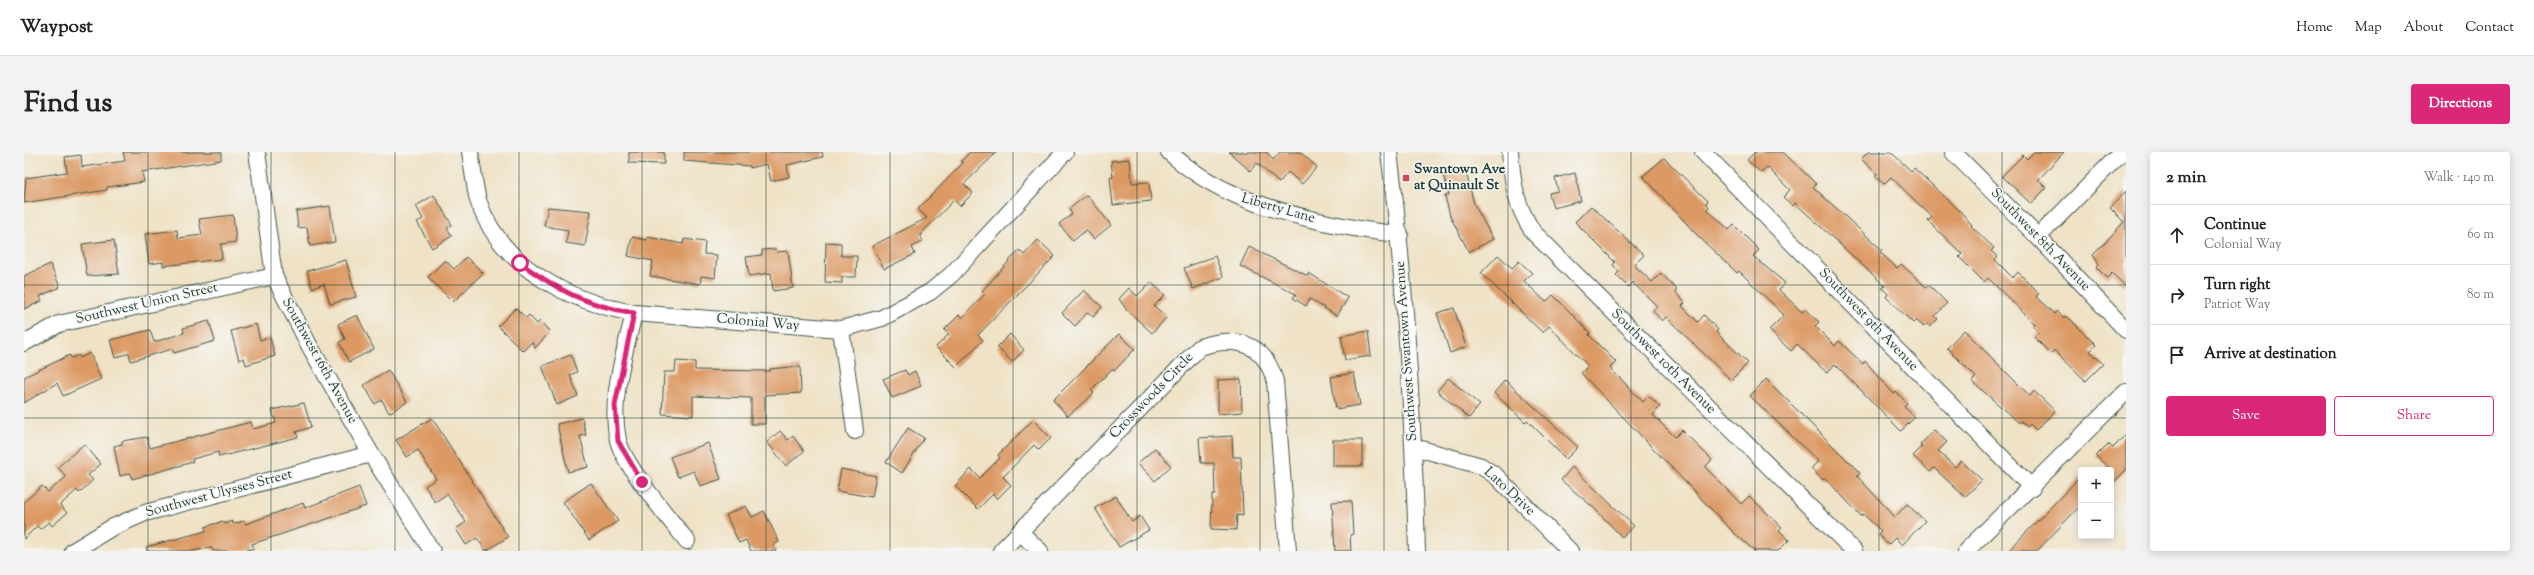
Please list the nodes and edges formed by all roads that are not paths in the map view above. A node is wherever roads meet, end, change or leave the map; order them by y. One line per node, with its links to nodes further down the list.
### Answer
1 (257, 152): 12 (street, Southwest 16th Avenue)
2 (470, 152): 13 (street, Colonial Way)
3 (1065, 152): 14 (street, Colonial Way)
4 (1170, 152): 10 (street, Liberty Lane)
5 (1389, 152): 10 (street, Southwest Swantown Avenue)
6 (1510, 152): 31 (street, Southwest 10th Avenue)
7 (1703, 152): 21 (street, Southwest 9th Avenue)
8 (1953, 152): 11 (street, Southwest 8th Avenue)
9 (2122, 152): 11 (street)
10 (1400, 234): 19 (street, Southwest Swantown Avenue)
11 (2038, 237): 15 (street, Southwest 8th Avenue)
12 (274, 276): 16 (street, Southwest Union Street); 20 (street, Southwest 16th Avenue)
13 (634, 313): 14 (street, Colonial Way); 23 (street)
14 (841, 329): 18 (street)
15 (2126, 330)
16 (24, 343)
17 (2126, 392): 21 (street)
18 (855, 431)
19 (1414, 447): 29 (street, Southwest Swantown Avenue); 30 (street, Lato Drive)
20 (371, 454): 24 (street, Southwest Ulysses Street); 25 (street, Southwest 16th Avenue)
21 (2032, 488): 32 (street)
22 (1020, 532): 26 (street, Crosswoods Circle); 27 (street); 28 (street, Crosswoods Circle)
23 (687, 540)
24 (73, 551)
25 (432, 551)
26 (1001, 551)
27 (1040, 551)
28 (1288, 551)
29 (1417, 551)
30 (1570, 551)
31 (1854, 551)
32 (1966, 551)

